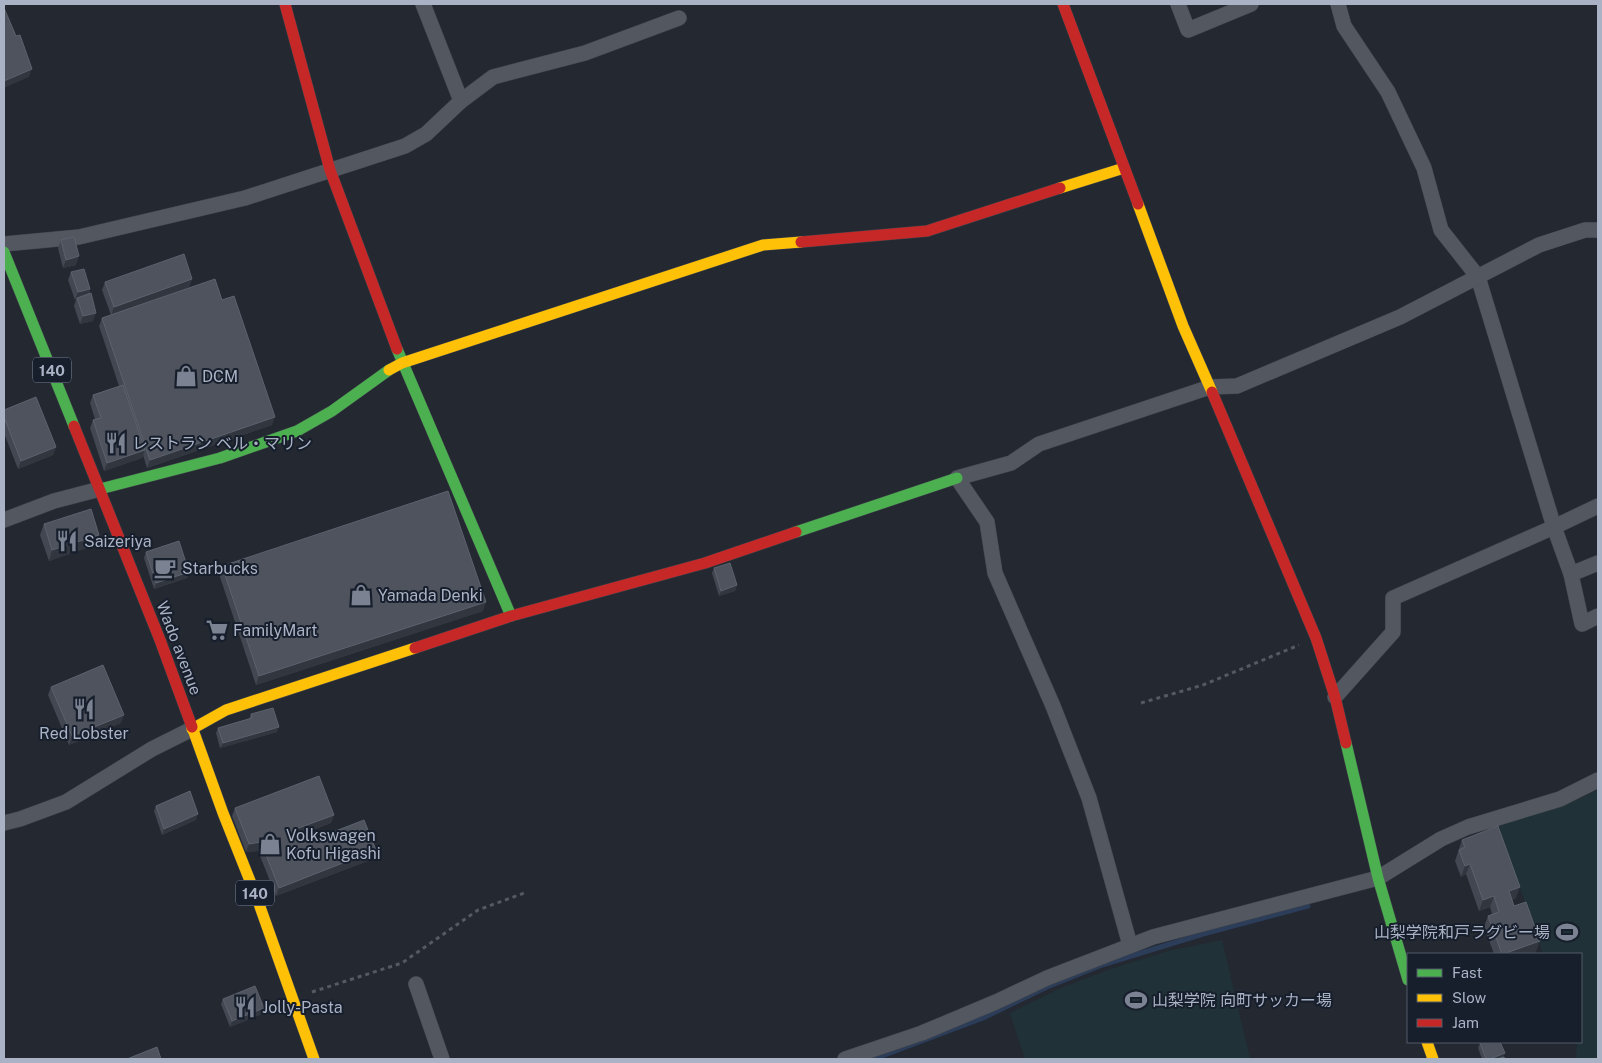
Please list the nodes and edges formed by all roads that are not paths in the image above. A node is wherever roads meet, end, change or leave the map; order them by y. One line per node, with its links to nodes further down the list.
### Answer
1 (285, 4): 10 (main road)
2 (423, 4): 8 (street)
3 (1063, 4): 9 (main road)
4 (1178, 4): 5 (street)
5 (1251, 4)
6 (1338, 4): 14 (street)
7 (679, 18): 8 (street)
8 (461, 101): 10 (street)
9 (1124, 168): 15 (main road); 16 (main road)
10 (330, 170): 12 (street); 15 (main road)
11 (1598, 230): 14 (street)
12 (4, 244)
13 (4, 252): 18 (main road, Wado avenue / 140)
14 (1478, 277): 16 (street); 21 (street)
15 (402, 363): 18 (main road); 24 (main road)
16 (1210, 387): 17 (street); 26 (main road)
17 (957, 478): 24 (main road); 31 (street)
18 (100, 489): 20 (street); 27 (main road, Wado avenue / 140)
19 (1598, 506): 21 (street)
20 (4, 520)
21 (1554, 527): 23 (street); 26 (street)
22 (1598, 563): 23 (street)
23 (1571, 574): 25 (street)
24 (512, 616): 27 (main road)
25 (1598, 616)
26 (1335, 698): 30 (main road)
27 (192, 729): 29 (street); 35 (main road, Wado avenue / 140)
28 (1598, 780): 30 (street)
29 (4, 823)
30 (1378, 878): 31 (street); 32 (main road)
31 (1130, 945): 37 (street)
32 (1407, 977)
33 (416, 984): 36 (street)
34 (1427, 1043): 38 (main road)
35 (314, 1059)
36 (442, 1059)
37 (845, 1059)
38 (1433, 1059)

